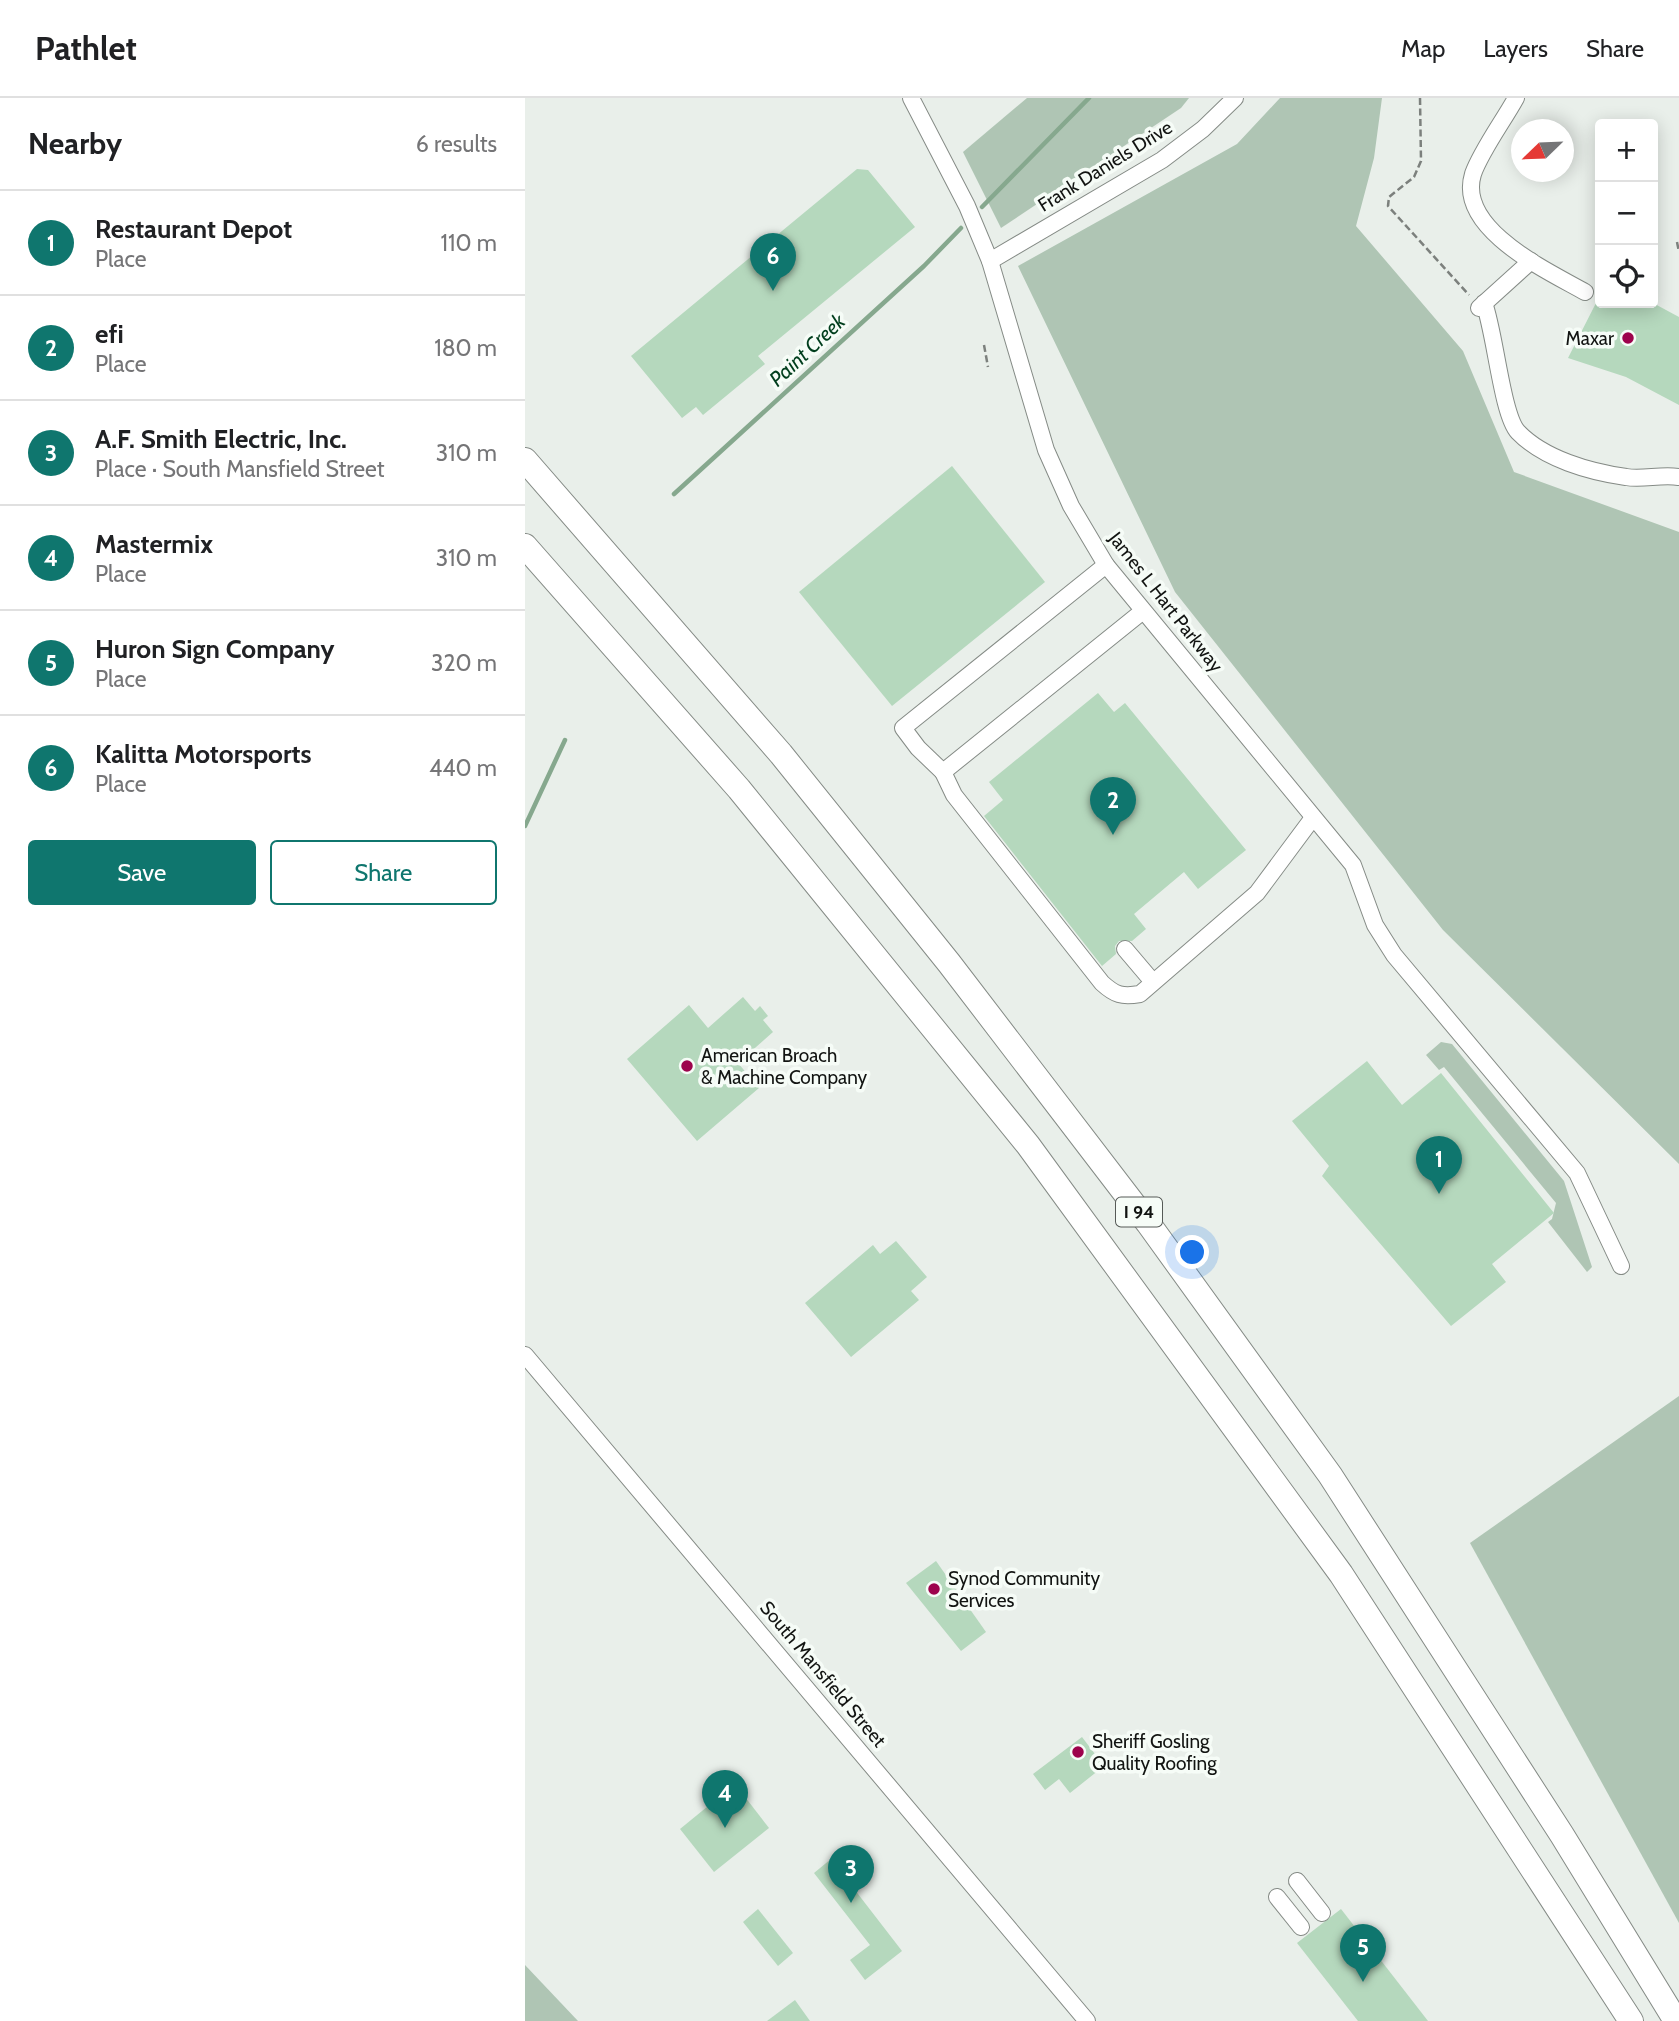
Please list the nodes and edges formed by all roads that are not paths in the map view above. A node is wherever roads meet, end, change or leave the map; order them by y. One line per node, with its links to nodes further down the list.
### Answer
1 (911, 98): 4 (street, James L Hart Parkway)
2 (1235, 98): 4 (street, Frank Daniels Drive)
3 (1516, 98): 5 (street)
4 (990, 261): 10 (street, James L Hart Parkway)
5 (1531, 261): 6 (street); 8 (street)
6 (1585, 292)
7 (525, 460): 24 (highway, I 94)
8 (1679, 477)
9 (525, 546): 23 (highway, I 94)
10 (1106, 565): 11 (street, James L Hart Parkway); 12 (street)
11 (1143, 611): 12 (street); 13 (street, James L Hart Parkway)
12 (943, 772): 15 (street)
13 (1312, 819): 15 (street); 16 (street, James L Hart Parkway)
14 (1125, 949): 15 (street)
15 (1153, 982)
16 (1622, 1266)
17 (525, 1355): 22 (street, South Mansfield Street)
18 (1297, 1881): 20 (street)
19 (1277, 1896): 21 (street)
20 (1322, 1913)
21 (1301, 1927)
22 (1087, 2021)
23 (1631, 2021)
24 (1676, 2021)

